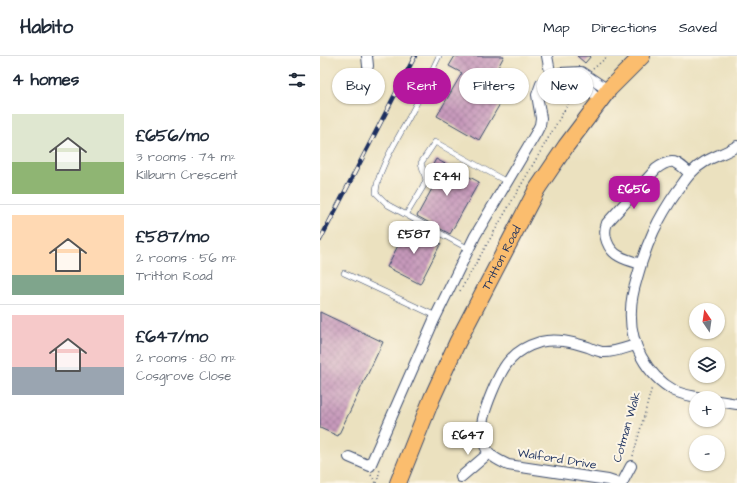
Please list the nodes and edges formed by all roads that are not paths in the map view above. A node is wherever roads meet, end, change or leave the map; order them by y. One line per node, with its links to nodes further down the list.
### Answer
1 (439, 56): 12 (lane)
2 (547, 56): 4 (street)
3 (642, 56): 7 (main road, Tritton Road)
4 (549, 68)
5 (593, 80): 7 (street)
6 (593, 87): 7 (street)
7 (605, 95): 25 (main road, Tritton Road)
8 (539, 104): 11 (street)
9 (737, 146): 10 (street)
10 (690, 174): 14 (street); 14 (street)
11 (507, 182): 12 (lane); 13 (street)
12 (406, 215): 13 (lane)
13 (469, 249): 16 (street)
14 (641, 264): 17 (street)
15 (344, 273): 16 (lane)
16 (436, 316): 22 (street)
17 (635, 345): 18 (street); 21 (street)
18 (689, 395)
19 (725, 402): 20 (street)
20 (737, 404)
21 (489, 453): 24 (street); 26 (street, Walford Drive)
22 (349, 457)
23 (630, 466): 27 (street, Cotman Walk)
24 (461, 476)
25 (398, 483)
26 (617, 483)
27 (622, 483)

